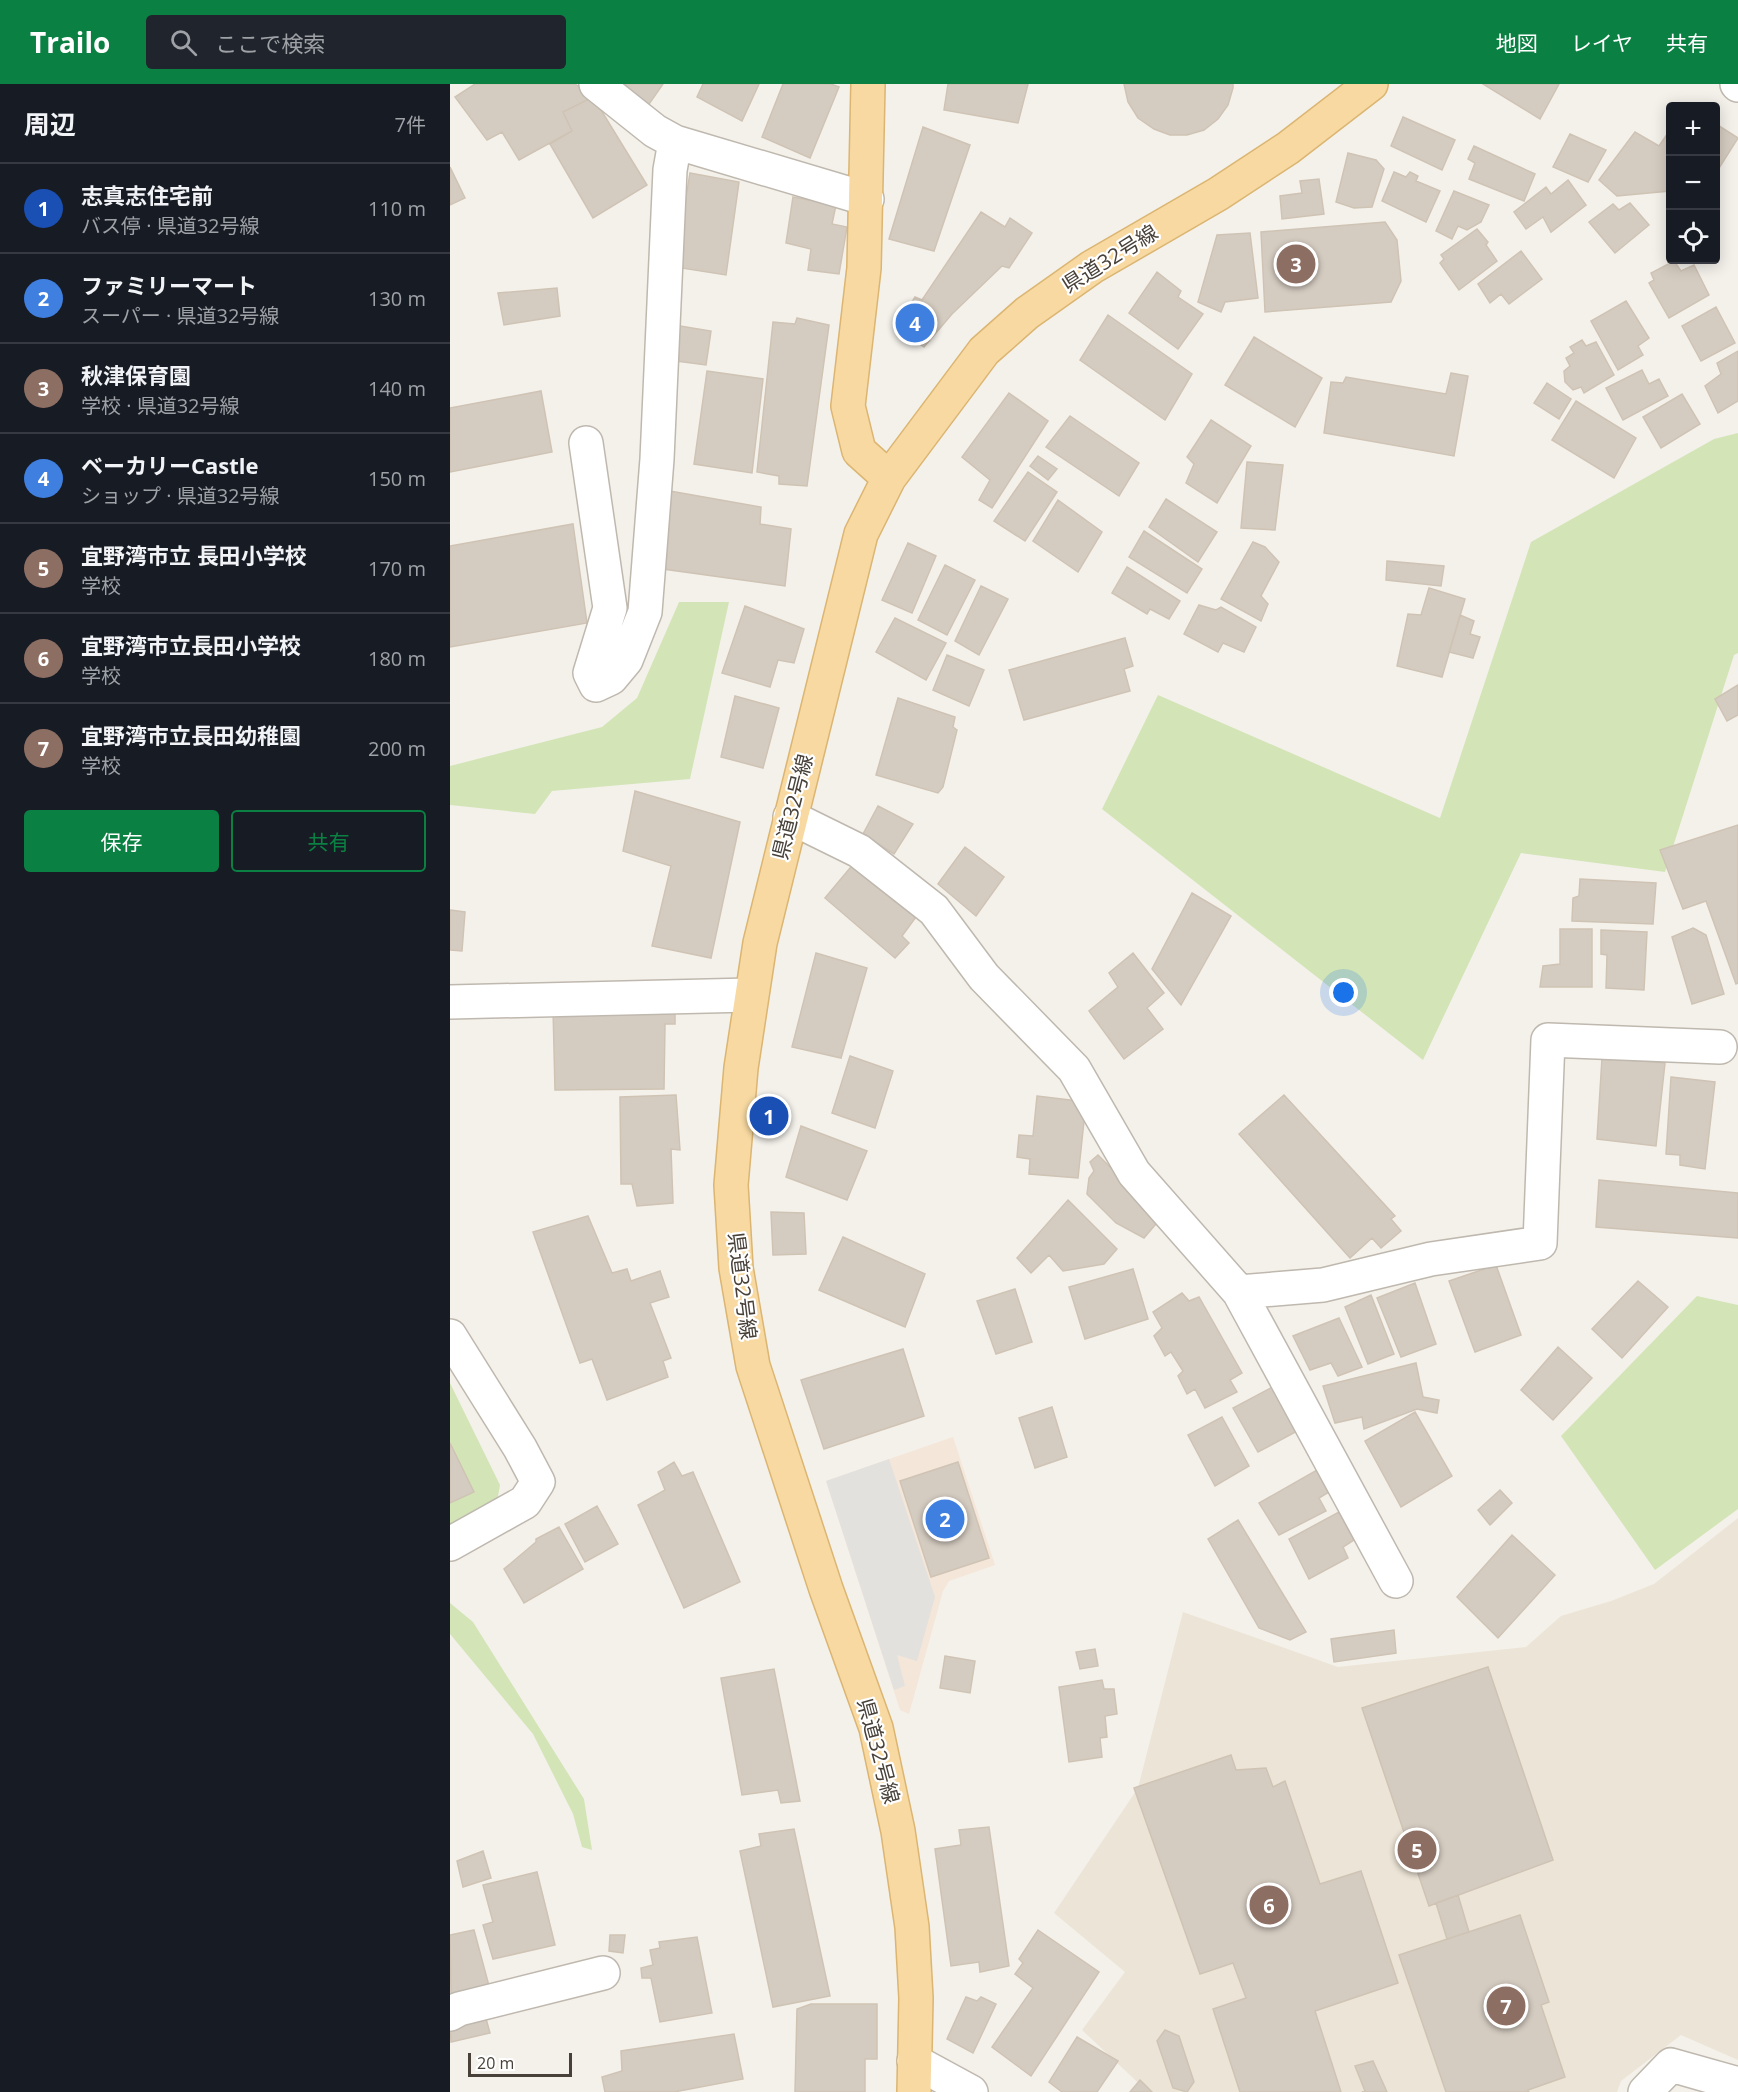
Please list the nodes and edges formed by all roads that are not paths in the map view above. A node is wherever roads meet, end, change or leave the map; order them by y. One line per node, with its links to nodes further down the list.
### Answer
1 (596, 84): 4 (street)
2 (868, 84): 5 (main road)
3 (1371, 84): 7 (main road, 県道32号線)
4 (675, 142): 5 (street); 6 (street)
5 (867, 199): 7 (main road)
6 (586, 443)
7 (889, 478): 8 (main road, 県道32号線)
8 (790, 817): 9 (main road, 県道32号線); 12 (street)
9 (750, 995): 10 (street); 18 (main road, 県道32号線)
10 (450, 1002)
11 (1720, 1047): 12 (street)
12 (1239, 1292): 15 (street)
13 (450, 1336): 14 (street)
14 (450, 1544)
15 (1396, 1581)
16 (603, 1973): 17 (street)
17 (450, 2014)
18 (914, 2076): 20 (street)
19 (1738, 2084): 21 (street)
20 (971, 2092)
21 (1645, 2092)

